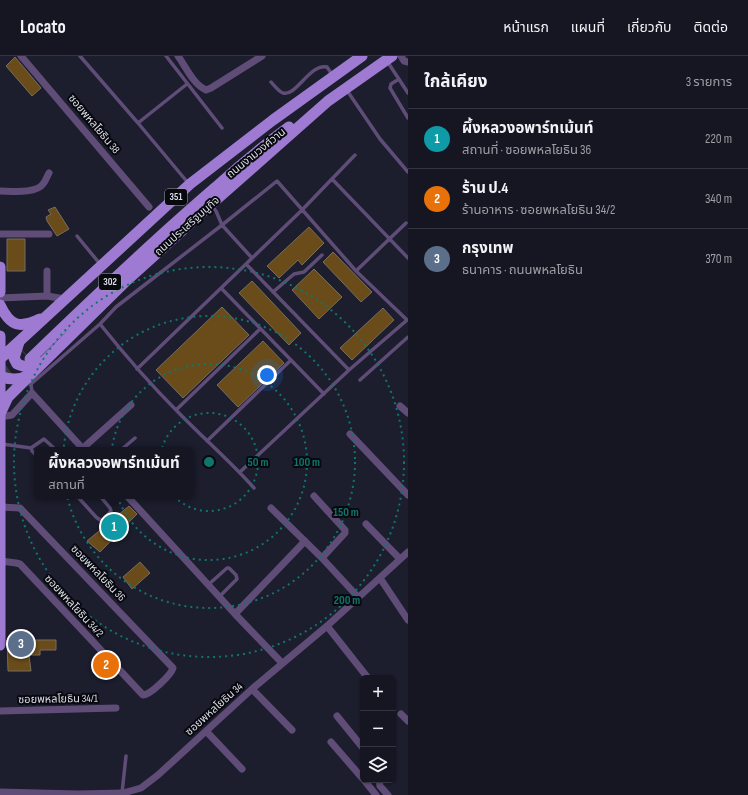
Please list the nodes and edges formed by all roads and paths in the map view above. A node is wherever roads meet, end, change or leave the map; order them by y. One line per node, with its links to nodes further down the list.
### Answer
1 (21, 56): 28 (street, ซอยพหลโยธิน 38)
2 (80, 56): 19 (lane)
3 (166, 56): 13 (lane)
4 (262, 56): 7 (street)
5 (362, 56): 10 (main road, 351)
6 (401, 56): 9 (street)
7 (181, 57)
8 (389, 58): 11 (lane); 14 (main road, ถนนประเสริฐมนูกิจ / 351)
9 (408, 62)
10 (334, 77): 12 (lane); 15 (main road, 351)
11 (399, 79): 16 (lane); 18 (lane)
12 (271, 82)
13 (187, 84): 19 (lane); 20 (lane)
14 (345, 88): 17 (main road, ถนนประเสริฐมนูกิจ / 351); 22 (lane)
15 (316, 89): 17 (main road, ถนนงามวงศ์วาน / 302); 25 (main road, 351)
16 (408, 93)
17 (328, 101): 27 (main road, ถนนประเสริฐมนูกิจ / 351)
18 (408, 118)
19 (138, 123): 25 (lane)
20 (222, 128)
21 (355, 155): 24 (lane)
22 (408, 172)
23 (49, 173): 26 (street)
24 (332, 179): 29 (lane); 35 (lane)
25 (190, 184): 40 (main road, 351)
26 (0, 191)
27 (210, 204): 31 (lane); 59 (main road, ถนนประเสริฐมนูกิจ / 351)
28 (149, 207)
29 (302, 210): 31 (lane); 37 (lane); 43 (lane)
30 (406, 223): 35 (lane)
31 (222, 225): 37 (lane); 53 (lane)
32 (0, 234): 33 (street)
33 (49, 234)
34 (77, 236): 40 (lane)
35 (389, 239): 38 (lane); 43 (lane)
36 (322, 255): 46 (lane)
37 (252, 258): 39 (lane)
38 (408, 258)
39 (246, 264): 44 (lane); 46 (lane)
40 (101, 265): 49 (main road, 351)
41 (0, 267): 45 (main road)
42 (47, 271): 47 (street)
43 (356, 271): 52 (lane)
44 (222, 289): 54 (lane); 61 (lane)
45 (0, 292)
46 (273, 292): 62 (lane)
47 (47, 296): 48 (street); 49 (street)
48 (0, 298)
49 (65, 299): 51 (main road, 351)
50 (0, 305): 51 (main road)
51 (47, 316): 57 (main road, 351)
52 (408, 320): 62 (lane)
53 (100, 324): 61 (lane); 67 (lane)
54 (260, 329): 60 (lane); 72 (lane)
55 (0, 336): 58 (main road)
56 (408, 337): 65 (lane)
57 (20, 341): 58 (main road, 351); 59 (main road)
58 (0, 359): 64 (main road)
59 (46, 359): 63 (main road, ถนนประเสริฐมนูกิจ / 351)
60 (291, 360): 68 (lane); 77 (lane)
61 (137, 369): 72 (lane)
62 (349, 370): 68 (lane)
63 (31, 374): 64 (main road); 66 (main road, ถนนประเสริฐมนูกิจ / 351)
64 (0, 376): 69 (main road)
65 (360, 380)
66 (22, 383): 69 (main road); 74 (main road, ถนนประเสริฐมนูกิจ / 351)
67 (32, 393): 74 (street); 80 (street)
68 (324, 394): 85 (lane)
69 (0, 397): 74 (main road)
70 (131, 405): 81 (street)
71 (400, 406): 73 (street)
72 (176, 410): 77 (lane)
73 (408, 413)
74 (0, 415): 78 (main road)
75 (350, 434): 88 (street)
76 (135, 438): 82 (lane)
77 (207, 441): 85 (lane)
78 (0, 444): 83 (lane); 92 (main road)
79 (53, 447): 83 (lane)
80 (82, 447)
81 (86, 447)
82 (124, 447)
83 (32, 448): 84 (lane)
84 (34, 453)
85 (240, 472): 86 (lane)
86 (254, 488)
87 (314, 496): 97 (street)
88 (408, 496)
89 (80, 499): 90 (lane)
90 (102, 499)
91 (130, 499): 101 (street)
92 (1, 507): 99 (main road); 111 (street, ซอยพหลโยธิน 36)
93 (271, 508): 95 (street)
94 (366, 524): 98 (street)
95 (305, 541): 97 (street); 104 (street)
96 (408, 552): 98 (street, ซอยพหลโยธิน 34)
97 (322, 558): 103 (street)
98 (400, 559): 100 (street, ซอยพหลโยธิน 34)
99 (1, 561): 107 (main road); 111 (street, ซอยพหลโยธิน 34/2)
100 (380, 578): 103 (street, ซอยพหลโยธิน 34); 105 (street)
101 (208, 585): 102 (street); 102 (lane)
102 (219, 597): 104 (street)
103 (358, 597): 106 (street, ซอยพหลโยธิน 34)
104 (235, 614): 108 (street)
105 (408, 620)
106 (327, 626): 108 (street, ซอยพหลโยธิน 34); 109 (street)
107 (0, 645)
108 (282, 664): 110 (street, ซอยพหลโยธิน 34)
109 (366, 675)
110 (252, 689): 117 (street); 118 (street, ซอยพหลโยธิน 34)
111 (143, 695)
112 (116, 708): 113 (street, ซอยพหลโยธิน 34/1)
113 (0, 711)
114 (401, 714): 116 (street)
115 (337, 716): 120 (street)
116 (408, 722)
117 (292, 730)
118 (206, 731): 122 (street); 129 (street, ซอยพหลโยธิน 34)
119 (332, 742): 123 (street)
120 (362, 747)
121 (126, 756): 129 (lane)
122 (242, 769)
123 (360, 776)
124 (366, 783): 130 (street)
125 (380, 783): 131 (street)
126 (0, 792): 127 (street, ซอยพหลโยธิน 34)
127 (50, 794): 128 (street, ซอยพหลโยธิน 34)
128 (79, 794): 129 (street, ซอยพหลโยธิน 34)
129 (123, 794)
130 (376, 795)
131 (388, 795)

